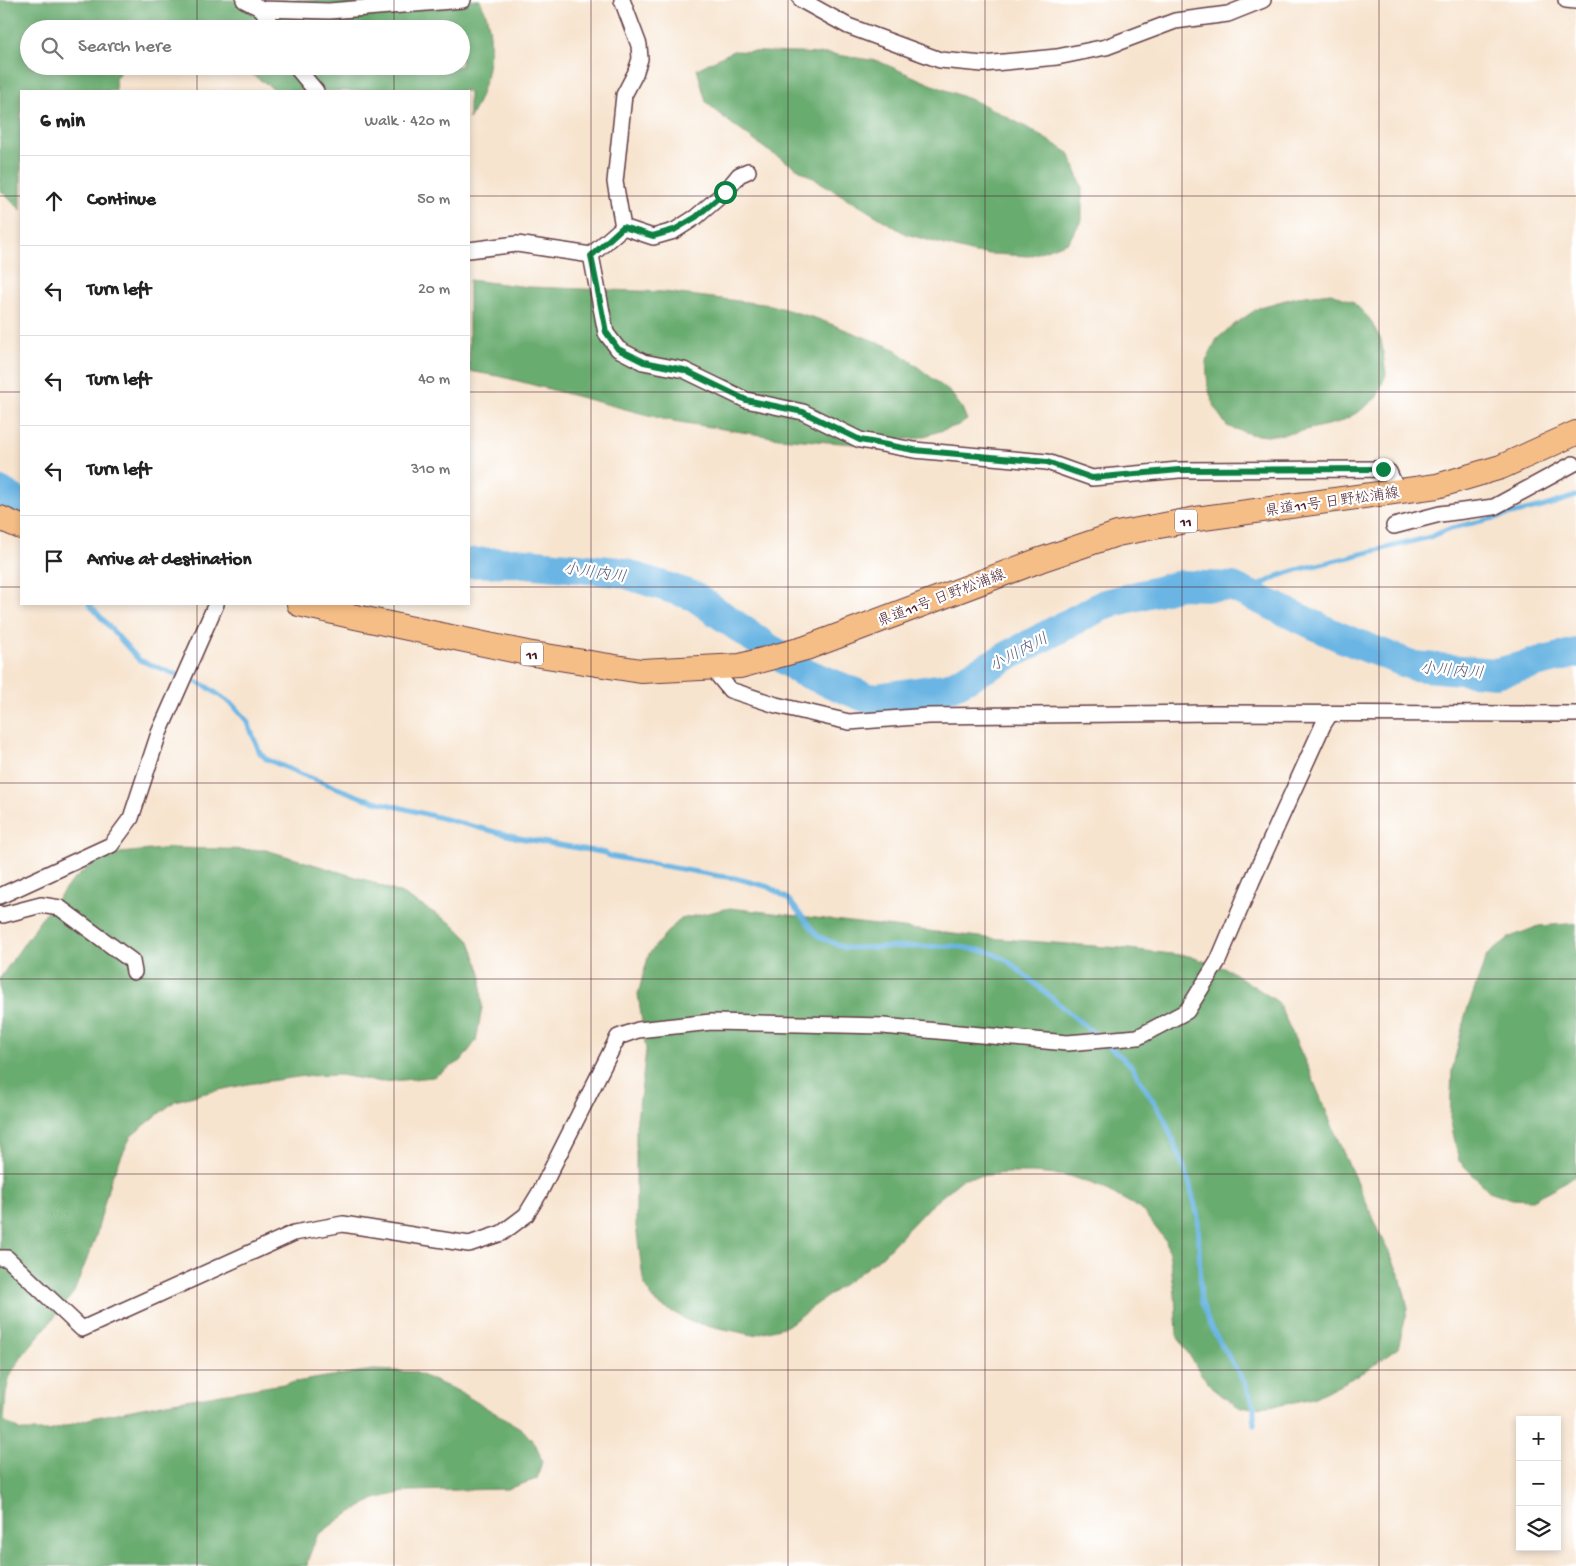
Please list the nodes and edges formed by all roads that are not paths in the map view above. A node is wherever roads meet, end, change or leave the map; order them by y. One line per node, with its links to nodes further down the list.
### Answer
1 (244, 0): 8 (street)
2 (463, 0): 8 (street)
3 (622, 0): 13 (street)
4 (801, 0): 5 (street)
5 (1263, 0)
6 (1566, 0): 7 (street)
7 (1576, 1)
8 (262, 8): 9 (street)
9 (268, 20)
10 (303, 75): 11 (street)
11 (315, 90)
12 (748, 171): 13 (street)
13 (623, 227): 15 (street)
14 (470, 250): 15 (street)
15 (591, 256): 18 (street)
16 (1571, 436): 17 (street); 18 (main road, 県道11号 日野松浦線 / 11)
17 (1574, 463): 20 (street)
18 (1394, 492): 24 (main road, 県道11号 日野松浦線 / 11)
19 (0, 518): 21 (main road)
20 (1394, 526)
21 (20, 527)
22 (216, 605): 27 (street)
23 (303, 605): 24 (main road, 県道11号 日野松浦線 / 11)
24 (712, 668): 25 (street)
25 (1330, 714): 26 (street); 30 (street)
26 (1576, 714)
27 (0, 896)
28 (0, 914): 29 (street)
29 (134, 972)
30 (0, 1258)

